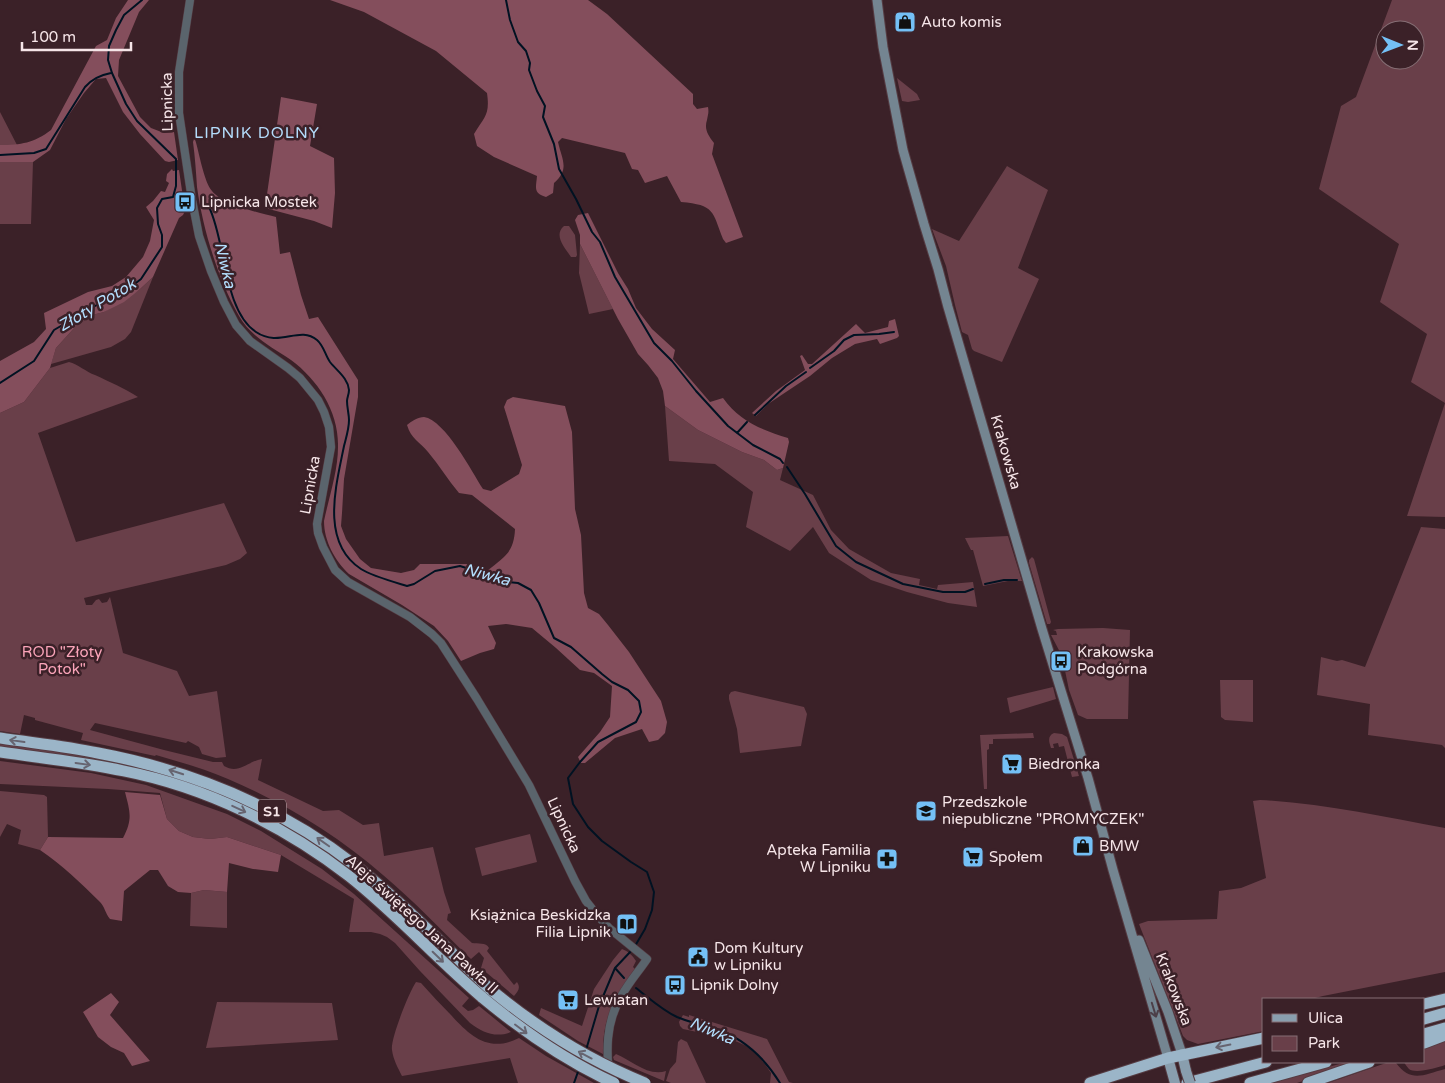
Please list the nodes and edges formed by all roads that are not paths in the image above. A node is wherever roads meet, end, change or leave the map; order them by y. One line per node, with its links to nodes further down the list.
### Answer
1 (190, 0): 22 (street, Lipnicka)
2 (877, 0): 5 (main road, Krakowska)
3 (0, 738): 6 (highway, Aleje świętego Jana Pawła II / S1, one-way to 3)
4 (0, 752): 6 (highway, Aleje świętego Jana Pawła II / S1, one-way to 6)
5 (1124, 907): 16 (main road, Krakowska); 17 (main road, Krakowska, one-way to 17)
6 (487, 994): 22 (highway, Aleje świętego Jana Pawła II / S1, one-way to 22, bridge); 23 (highway, Aleje świętego Jana Pawła II / S1, one-way to 6, bridge)
7 (1445, 999): 8 (highway)
8 (1425, 1004)
9 (1445, 1013): 10 (highway)
10 (1425, 1019)
11 (1445, 1028): 12 (highway)
12 (1425, 1034)
13 (1445, 1035): 15 (highway)
14 (1262, 1038): 16 (highway, one-way to 16)
15 (1425, 1043)
16 (1182, 1054): 17 (highway); 25 (main road, Krakowska, bridge)
17 (1168, 1058): 21 (main road, Krakowska); 24 (highway)
18 (1262, 1063): 25 (highway)
19 (1322, 1063): 26 (highway)
20 (1366, 1063): 27 (highway)
21 (1174, 1079)
22 (612, 1083)
23 (645, 1083)
24 (1090, 1083)
25 (1188, 1083)
26 (1250, 1083)
27 (1308, 1083)

